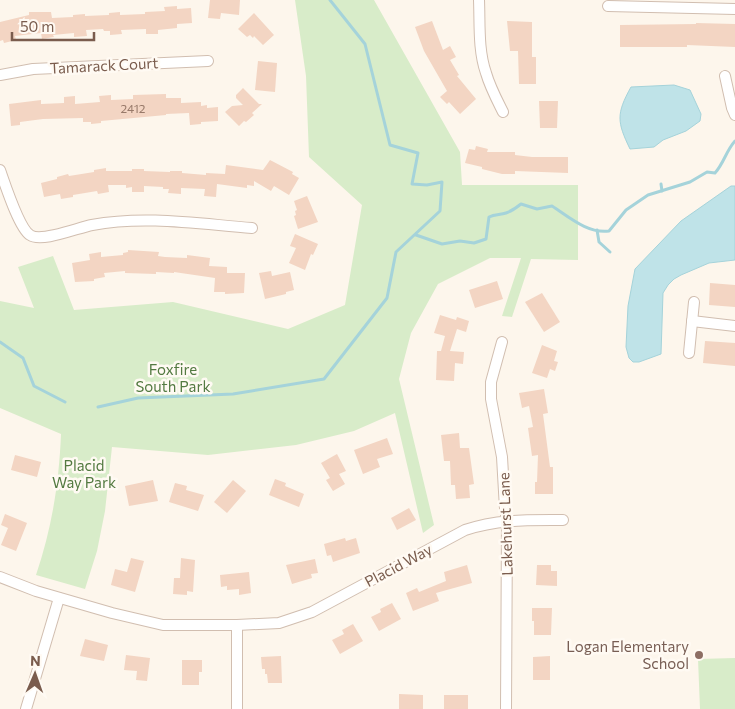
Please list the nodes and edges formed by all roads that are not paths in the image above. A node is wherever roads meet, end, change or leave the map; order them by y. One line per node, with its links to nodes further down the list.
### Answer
1 (479, 0): 7 (street)
2 (608, 6): 3 (street)
3 (735, 9)
4 (208, 61): 5 (street, Tamarack Court)
5 (0, 75)
6 (725, 76): 8 (street)
7 (503, 112)
8 (735, 115)
9 (0, 170): 10 (street)
10 (252, 228)
11 (694, 302): 12 (street)
12 (692, 321): 13 (street); 15 (street)
13 (735, 326)
14 (502, 342): 17 (street, Lakehurst Lane)
15 (689, 353)
16 (563, 520): 17 (street, Placid Way)
17 (507, 521): 20 (street, Placid Way); 23 (street, Lakehurst Lane)
18 (0, 577): 19 (street, Placid Way)
19 (59, 598): 20 (street, Placid Way); 21 (street)
20 (237, 625): 22 (street)
21 (26, 709)
22 (237, 709)
23 (506, 709)

